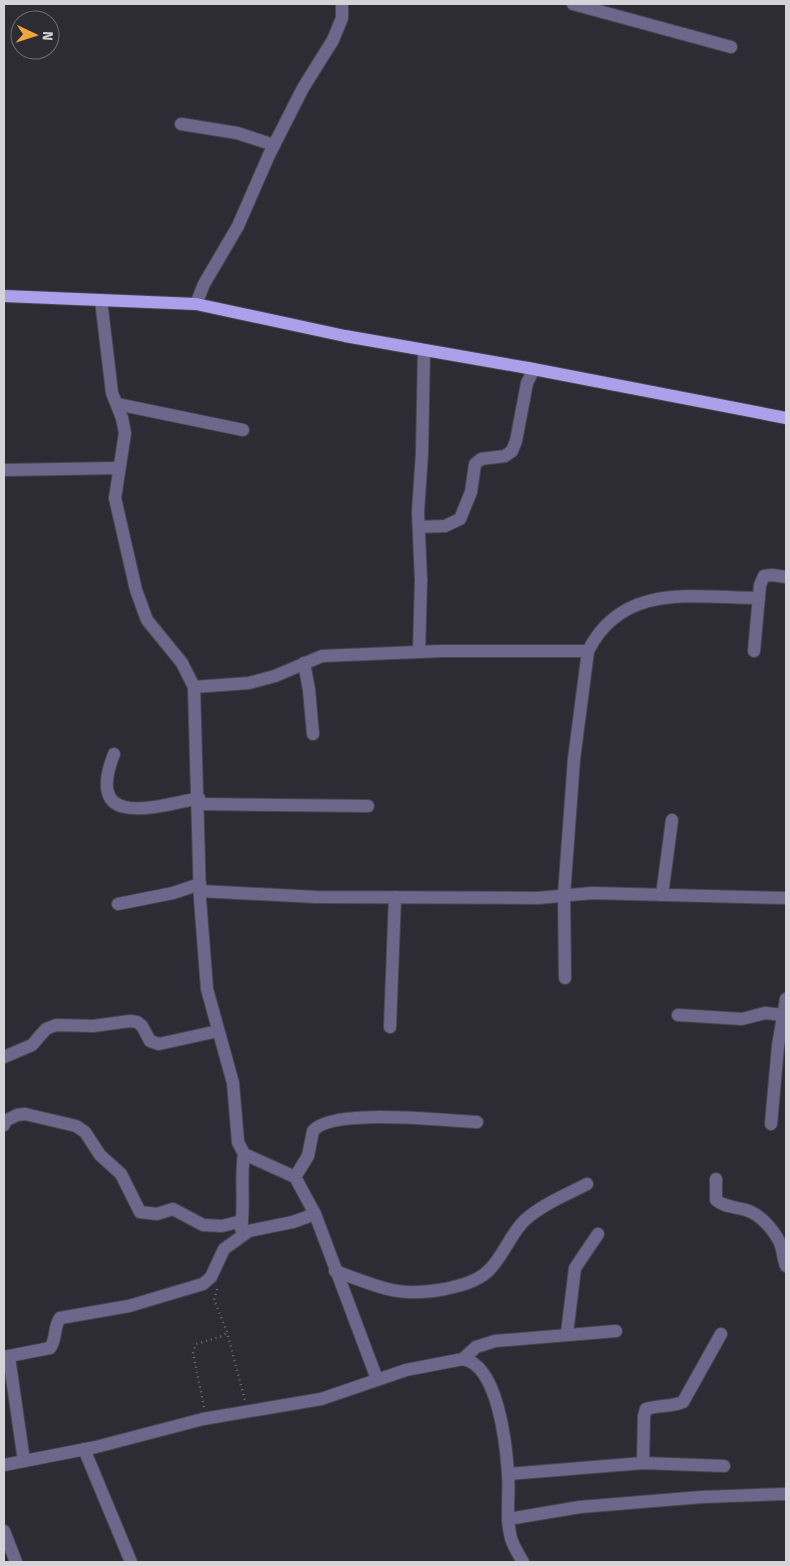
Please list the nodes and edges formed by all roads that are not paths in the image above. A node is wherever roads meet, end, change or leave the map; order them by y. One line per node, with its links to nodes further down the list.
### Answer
1 (342, 4): 5 (street)
2 (573, 4): 3 (street)
3 (731, 47)
4 (181, 124): 5 (street)
5 (274, 145): 8 (street)
6 (4, 296): 7 (main road)
7 (101, 300): 8 (main road); 11 (street)
8 (196, 304): 9 (main road)
9 (424, 350): 10 (main road); 16 (street)
10 (534, 369): 12 (main road); 16 (street)
11 (117, 404): 13 (street); 14 (street)
12 (786, 418)
13 (243, 430)
14 (118, 468): 15 (street); 23 (street)
15 (4, 470)
16 (419, 527): 21 (street)
17 (786, 577): 18 (street)
18 (759, 598): 19 (street); 20 (street)
19 (588, 651): 21 (street); 30 (street)
20 (754, 651)
21 (420, 652): 22 (street)
22 (304, 663): 23 (street); 24 (street)
23 (194, 687): 26 (street)
24 (313, 734)
25 (114, 754): 26 (street)
26 (198, 801): 27 (street); 29 (street)
27 (368, 806)
28 (672, 820): 31 (street)
29 (200, 887): 32 (street); 34 (street); 40 (street)
30 (564, 895): 31 (street); 32 (street); 35 (street)
31 (662, 895): 33 (street)
32 (395, 897): 39 (street)
33 (786, 898)
34 (118, 904)
35 (565, 978)
36 (786, 999): 37 (street)
37 (783, 1014): 38 (street); 43 (street)
38 (678, 1015)
39 (390, 1027)
40 (218, 1031): 41 (street); 45 (street)
41 (4, 1057)
42 (477, 1122): 46 (street)
43 (771, 1124)
44 (4, 1125): 50 (street)
45 (244, 1154): 46 (street); 50 (street)
46 (295, 1178): 49 (street)
47 (716, 1179): 53 (street)
48 (587, 1184): 54 (street)
49 (315, 1214): 52 (street); 54 (street)
50 (242, 1222): 52 (street)
51 (598, 1234): 56 (street)
52 (238, 1238): 58 (street)
53 (786, 1266)
54 (336, 1271): 60 (street)
55 (616, 1331): 56 (street)
56 (567, 1334): 59 (street)
57 (721, 1334): 63 (street)
58 (6, 1357): 62 (street)
59 (463, 1358): 60 (street); 66 (street)
60 (377, 1380): 61 (street)
61 (84, 1449): 62 (street); 71 (street)
62 (24, 1461): 64 (street)
63 (643, 1463): 65 (street); 66 (street)
64 (4, 1465)
65 (724, 1466)
66 (508, 1474): 68 (street)
67 (786, 1494): 68 (street)
68 (508, 1519): 72 (street)
69 (4, 1531): 70 (street)
70 (16, 1562)
71 (131, 1562)
72 (523, 1562)

